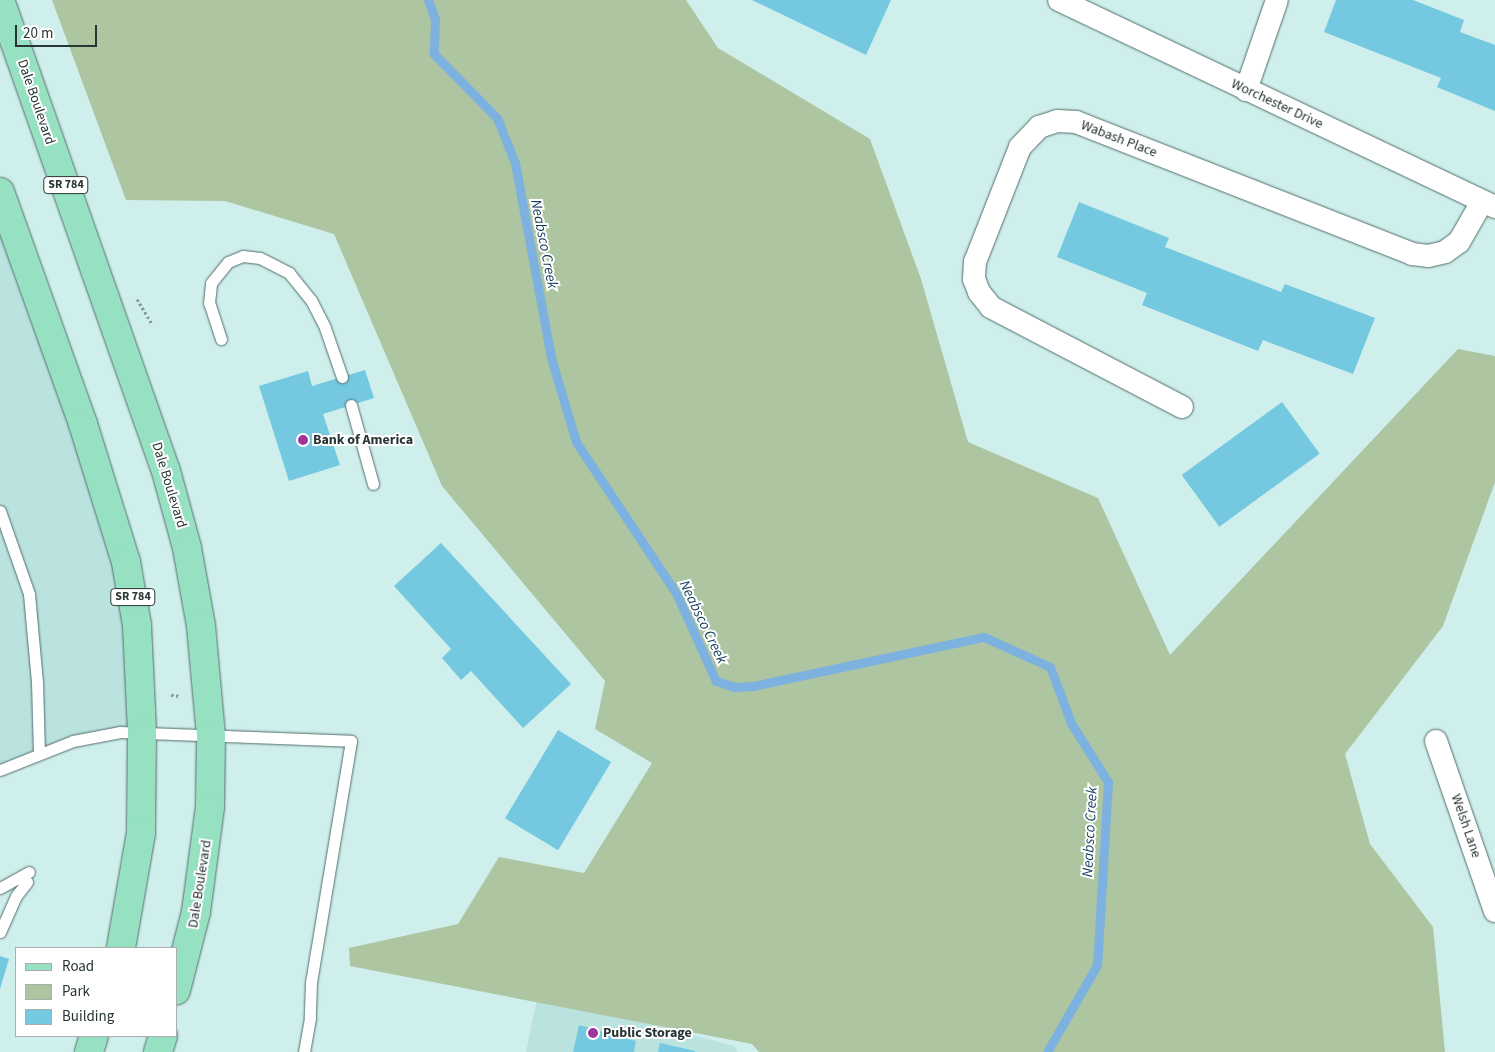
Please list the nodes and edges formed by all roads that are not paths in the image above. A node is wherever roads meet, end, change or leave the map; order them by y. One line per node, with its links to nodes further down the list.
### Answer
1 (0, 0): 14 (main road, Dale Boulevard / SR 784)
2 (1059, 0): 4 (street, Worchester Drive)
3 (1278, 0): 4 (street)
4 (1246, 90): 6 (street, Worchester Drive)
5 (0, 192): 13 (main road, SR 784)
6 (1489, 205): 10 (street, Wabash Place)
7 (221, 339): 8 (lane)
8 (342, 377)
9 (351, 406): 11 (lane)
10 (1182, 407)
11 (373, 484)
12 (0, 511): 16 (lane)
13 (142, 732): 14 (lane); 16 (lane); 21 (main road, SR 784)
14 (211, 736): 22 (main road, Dale Boulevard / SR 784); 27 (lane)
15 (1436, 741): 19 (street, Welsh Lane)
16 (39, 754): 17 (lane)
17 (0, 770)
18 (0, 888): 20 (lane)
19 (1495, 911)
20 (0, 932)
21 (121, 947)
22 (178, 983)
23 (94, 1037): 25 (main road)
24 (163, 1037): 26 (main road)
25 (89, 1052)
26 (158, 1052)
27 (304, 1052)

